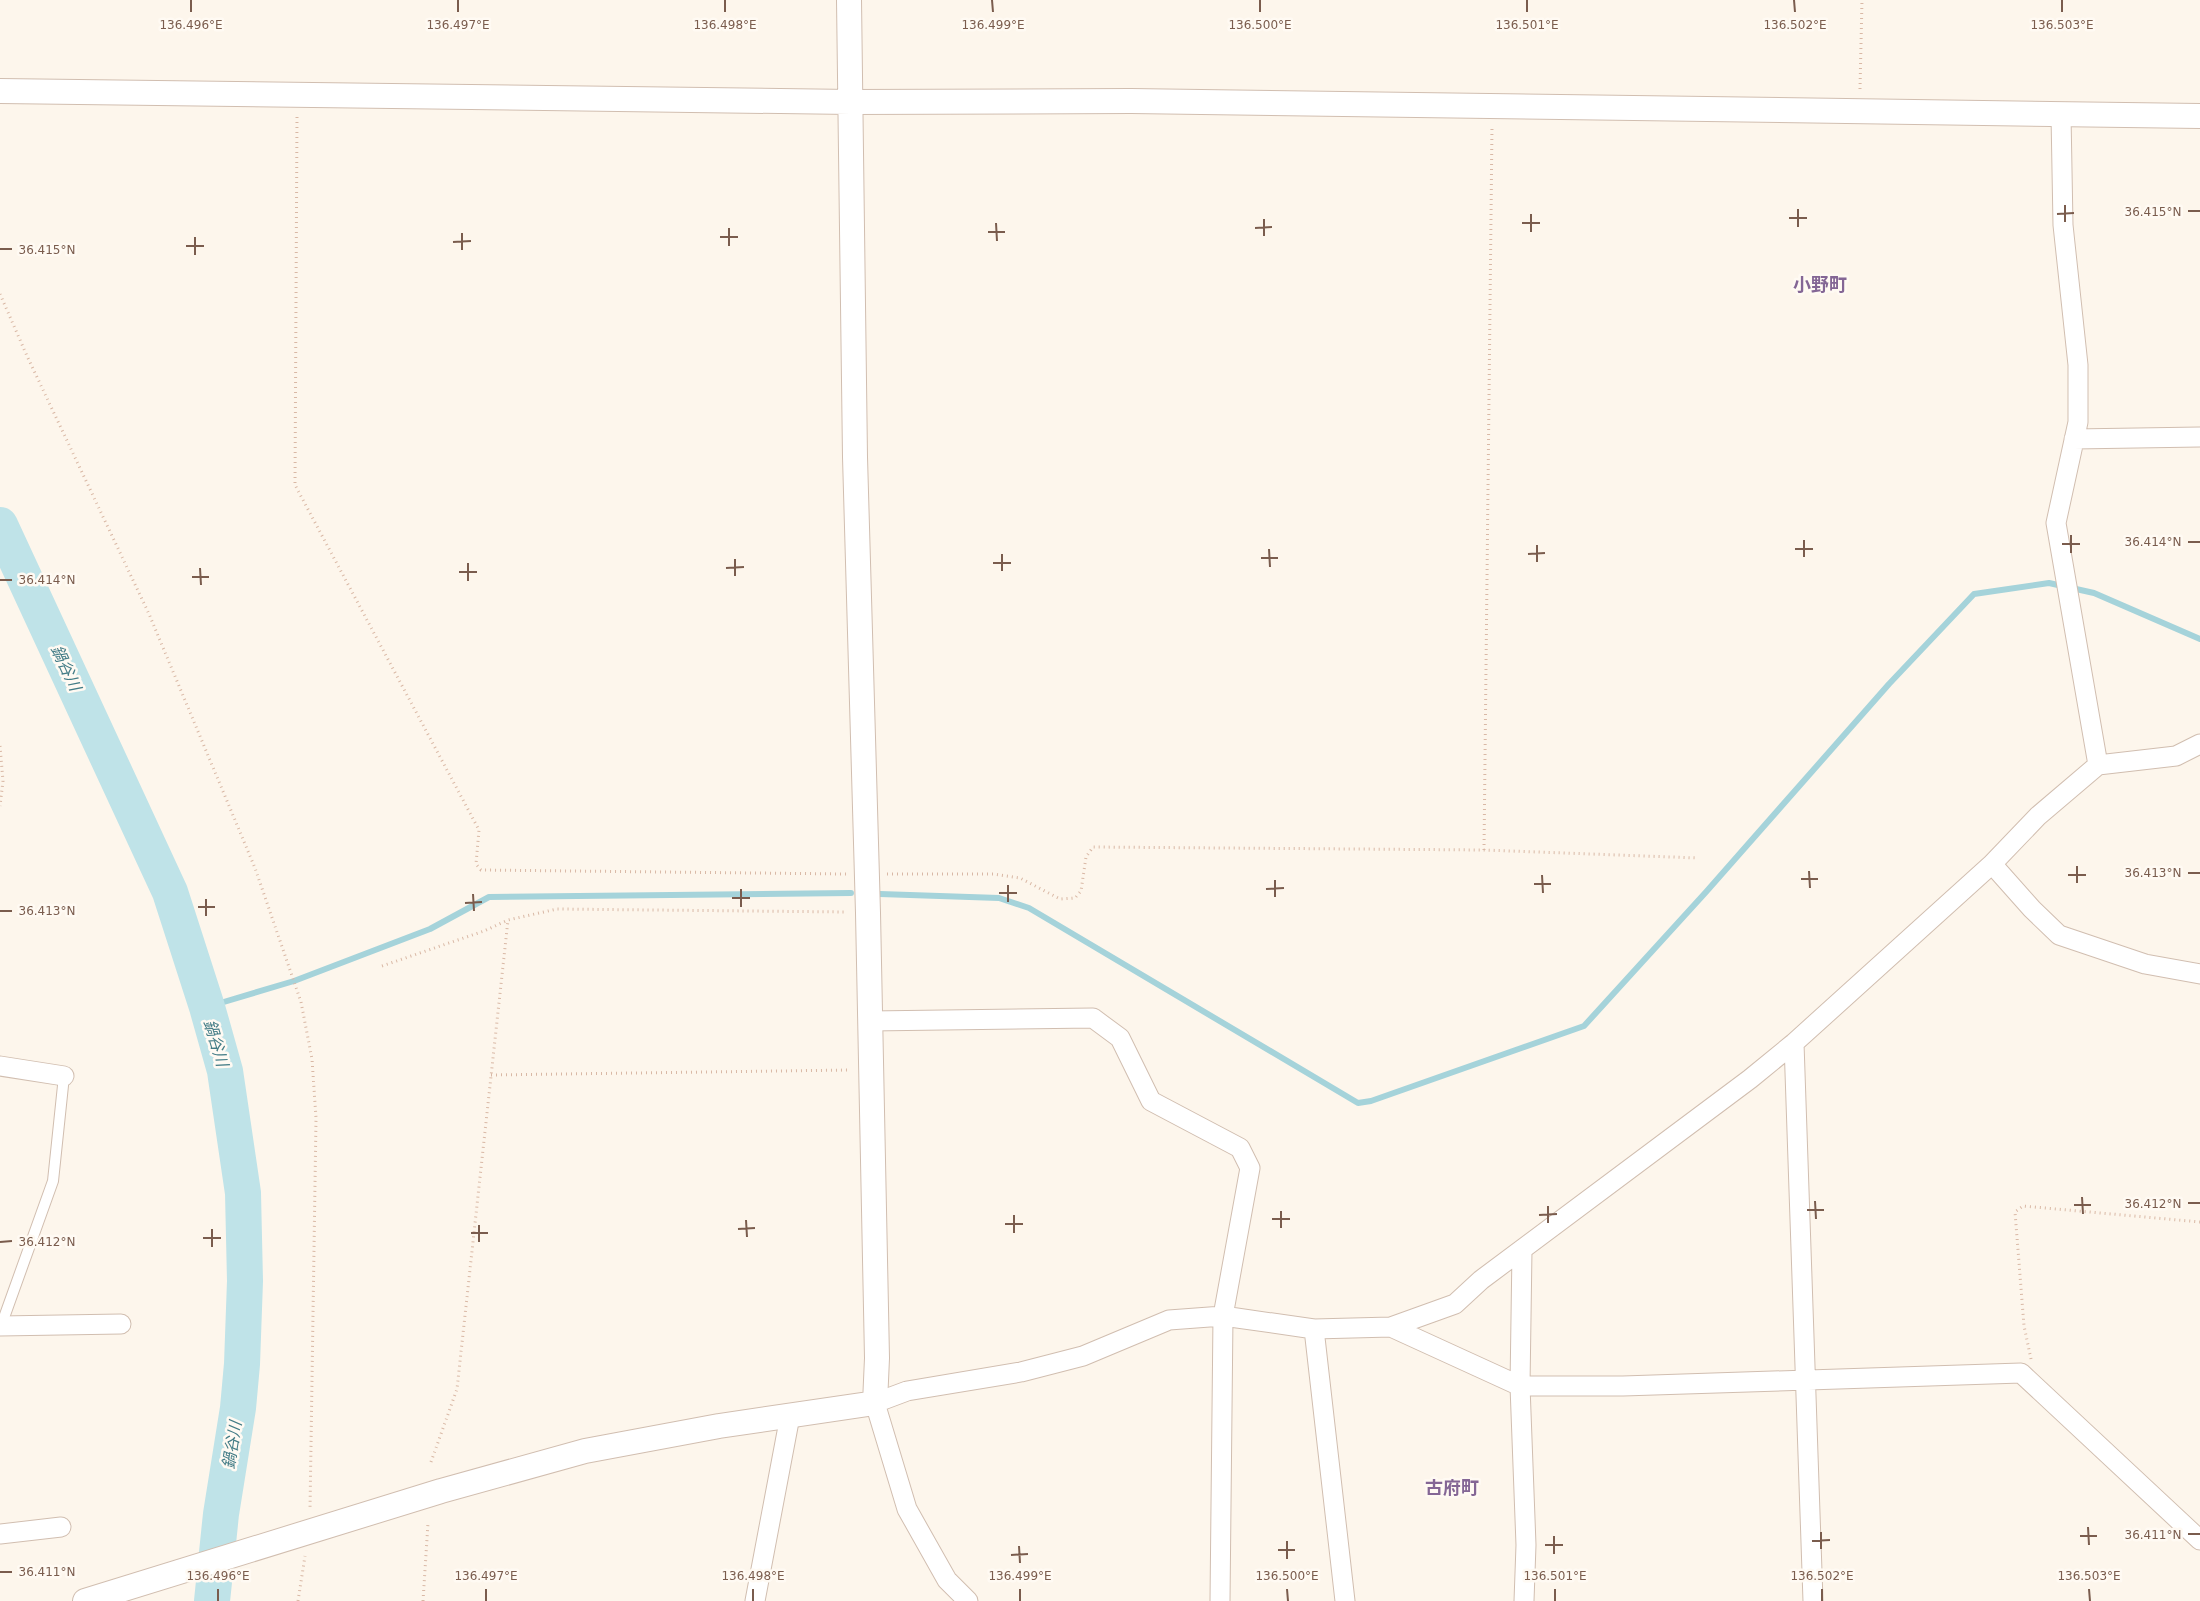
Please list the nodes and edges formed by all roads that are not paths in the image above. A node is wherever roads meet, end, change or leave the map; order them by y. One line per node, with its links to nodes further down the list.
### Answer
1 (849, 0): 3 (street)
2 (0, 91): 3 (street)
3 (851, 102): 4 (street); 12 (street)
4 (2061, 115): 5 (street); 7 (street)
5 (2200, 116)
6 (2200, 437): 7 (street)
7 (2074, 439): 9 (street)
8 (2200, 744): 9 (street)
9 (2098, 766): 10 (street)
10 (1992, 864): 11 (street); 13 (street)
11 (2200, 974)
12 (870, 1021): 17 (street); 24 (street)
13 (1794, 1043): 16 (street); 22 (street)
14 (0, 1066): 15 (street)
15 (64, 1076): 19 (lane)
16 (1522, 1250): 20 (street); 23 (street)
17 (1223, 1316): 21 (street); 24 (street); 33 (street)
18 (121, 1324): 19 (street)
19 (0, 1326)
20 (1391, 1328): 21 (street); 23 (street)
21 (1314, 1329): 34 (street)
22 (1805, 1379): 23 (street); 28 (street); 36 (street)
23 (1520, 1386): 35 (street)
24 (875, 1403): 25 (street); 32 (street)
25 (790, 1416): 29 (street); 31 (street)
26 (61, 1527): 27 (street)
27 (0, 1534)
28 (2200, 1540)
29 (139, 1593): 30 (street)
30 (85, 1601)
31 (756, 1601)
32 (968, 1601)
33 (1220, 1601)
34 (1345, 1601)
35 (1524, 1601)
36 (1813, 1601)

